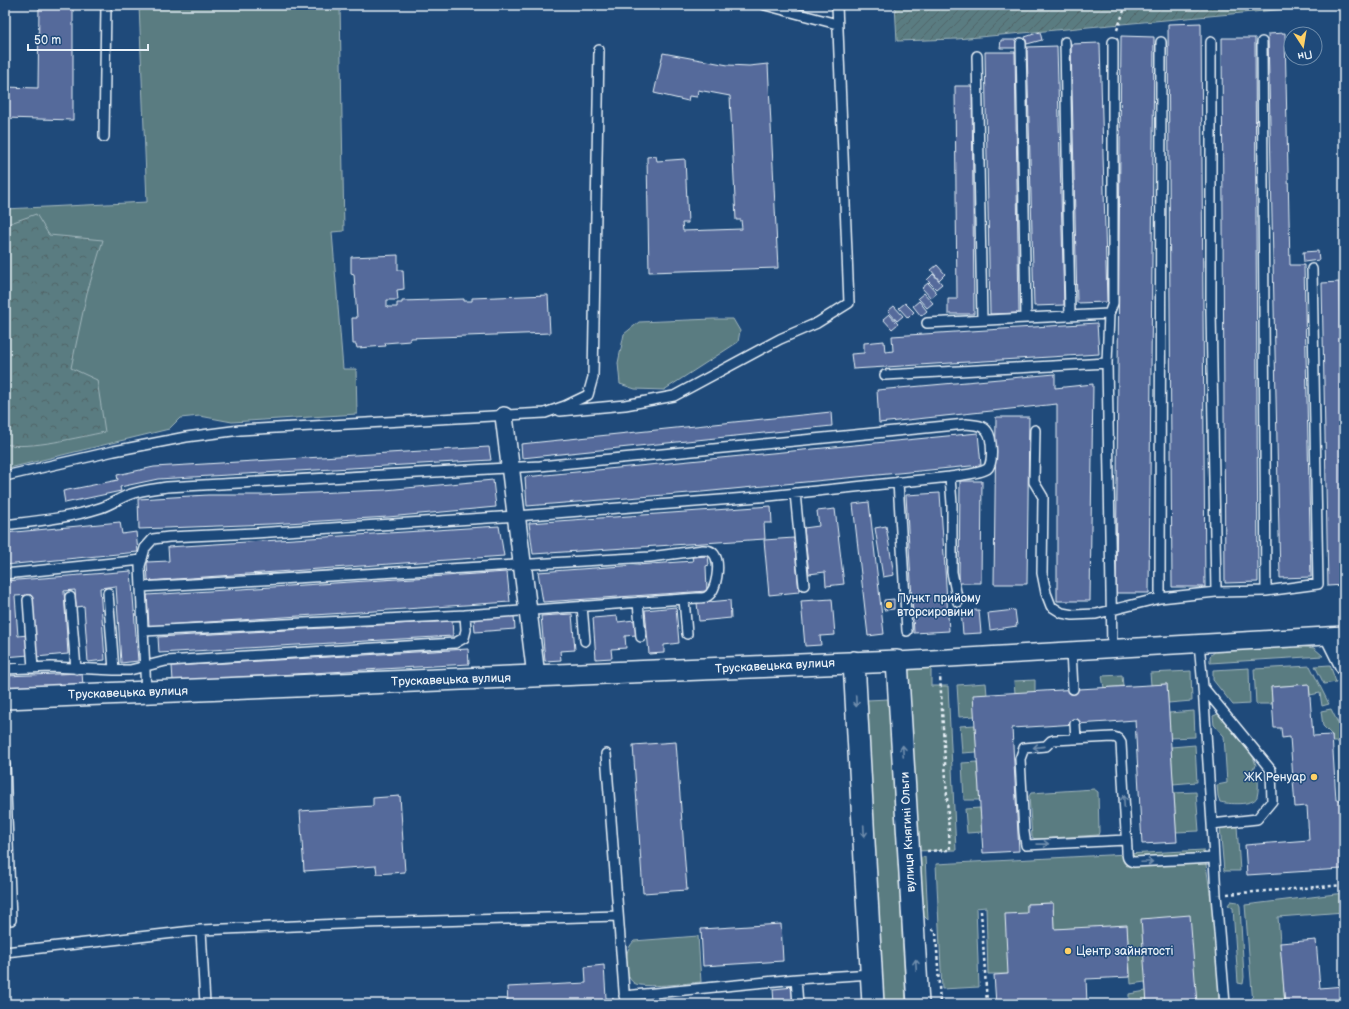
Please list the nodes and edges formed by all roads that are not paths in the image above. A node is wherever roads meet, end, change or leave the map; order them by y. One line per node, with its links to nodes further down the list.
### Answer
1 (106, 5): 13 (lane)
2 (765, 5): 4 (lane)
3 (837, 5): 4 (lane)
4 (838, 24): 22 (lane)
5 (1065, 42): 16 (lane)
6 (1113, 42): 15 (lane)
7 (1161, 42): 41 (lane)
8 (1211, 42): 38 (lane)
9 (1262, 42): 37 (lane)
10 (1021, 43): 17 (lane)
11 (599, 50): 22 (lane)
12 (977, 56): 18 (lane)
13 (104, 137)
14 (1312, 269): 37 (lane)
15 (1109, 314): 16 (lane); 20 (lane)
16 (1070, 316): 17 (lane)
17 (1026, 318): 18 (lane)
18 (982, 320): 19 (lane)
19 (927, 323)
20 (1107, 363): 21 (lane); 48 (lane)
21 (885, 375)
22 (545, 413): 23 (lane)
23 (504, 416): 25 (street); 26 (lane)
24 (1035, 430): 48 (lane)
25 (510, 468): 27 (lane); 30 (street); 31 (lane)
26 (5, 476)
27 (950, 477): 28 (lane); 45 (lane)
28 (898, 482): 29 (lane); 51 (lane)
29 (795, 493): 30 (lane); 35 (lane)
30 (516, 516): 32 (lane); 33 (street)
31 (5, 525)
32 (142, 560): 34 (lane); 36 (lane)
33 (523, 565): 36 (lane); 42 (lane); 47 (street)
34 (5, 574)
35 (804, 585)
36 (141, 587): 50 (lane)
37 (1266, 591): 38 (lane)
38 (1216, 592): 41 (lane)
39 (108, 593): 66 (lane)
40 (70, 597): 65 (lane)
41 (1160, 598): 48 (lane)
42 (684, 599): 44 (lane); 52 (lane)
43 (28, 600): 63 (lane)
44 (638, 602): 46 (lane); 54 (lane)
45 (958, 602)
46 (582, 606): 47 (lane); 55 (lane)
47 (528, 610): 49 (lane); 67 (street)
48 (1111, 610): 57 (lane)
49 (465, 614): 50 (lane); 61 (lane)
50 (143, 631): 61 (lane)
51 (907, 631)
52 (686, 634)
53 (1337, 635): 56 (street); 62 (street)
54 (641, 637)
55 (584, 642)
56 (1199, 643): 57 (street); 68 (lane)
57 (1112, 648): 58 (street)
58 (1072, 651): 59 (street); 69 (lane)
59 (897, 661): 60 (street, Трускавецька вулиця); 89 (street, вулиця Княгині Ольги, one-way to 59)
60 (854, 662): 67 (street, Трускавецька вулиця); 83 (street, one-way to 83)
61 (145, 666): 66 (lane); 70 (lane)
62 (1344, 666)
63 (33, 668): 64 (lane); 65 (lane)
64 (5, 669)
65 (76, 669): 66 (lane)
66 (114, 670)
67 (536, 676): 70 (street, Трускавецька вулиця)
68 (1203, 688): 76 (lane); 76 (lane)
69 (1073, 689)
70 (146, 692): 71 (street, Трускавецька вулиця)
71 (5, 698)
72 (1075, 724): 73 (lane)
73 (1076, 739): 77 (lane, one-way to 73); 77 (lane, one-way to 77)
74 (606, 754): 79 (lane)
75 (5, 765): 80 (lane)
76 (1212, 824): 78 (lane)
77 (1126, 840): 78 (lane, one-way to 78)
78 (1214, 858): 90 (lane)
79 (618, 916): 81 (lane); 85 (lane)
80 (11, 920)
81 (201, 930): 82 (lane); 86 (lane)
82 (5, 952)
83 (871, 974): 84 (lane); 88 (street)
84 (796, 979): 85 (lane); 87 (lane)
85 (624, 1000)
86 (205, 1004)
87 (798, 1004)
88 (873, 1004)
89 (918, 1004)
90 (1225, 1004)

